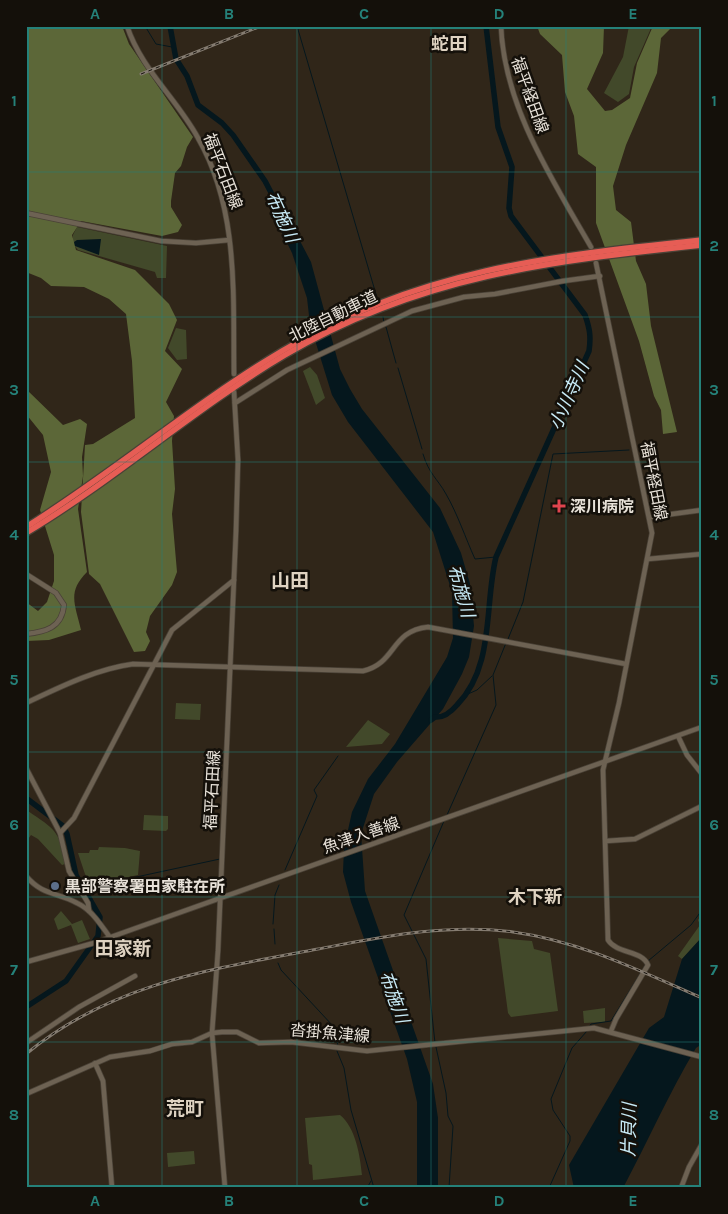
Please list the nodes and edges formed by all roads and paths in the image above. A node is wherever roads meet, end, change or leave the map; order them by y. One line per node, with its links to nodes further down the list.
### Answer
1 (128, 26): 4 (main road, 福平石田線)
2 (501, 26): 7 (main road, 福平経田線)
3 (26, 213): 4 (main road)
4 (230, 240): 12 (main road, 福平石田線)
5 (702, 240): 8 (highway, 北陸自動車道)
6 (702, 245): 8 (highway, 北陸自動車道)
7 (591, 247)
8 (554, 259): 11 (highway, 北陸自動車道)
9 (596, 263): 10 (main road, 福平経田線)
10 (600, 276): 14 (main road); 16 (main road, 福平経田線)
11 (262, 366): 17 (highway, 北陸自動車道); 18 (highway, 北陸自動車道)
12 (234, 374)
13 (234, 392): 14 (main road, 福平石田線)
14 (236, 403): 22 (main road, 福平石田線)
15 (702, 510): 16 (main road)
16 (650, 517): 20 (main road, 福平経田線)
17 (26, 527)
18 (26, 533)
19 (702, 554): 20 (main road)
20 (648, 559): 25 (main road, 福平経田線)
21 (26, 574): 23 (main road)
22 (234, 580): 24 (main road); 26 (main road, 福平石田線)
23 (26, 634)
24 (154, 663): 26 (main road); 27 (main road); 34 (main road)
25 (626, 664): 26 (main road); 30 (main road, 福平経田線)
26 (230, 666): 37 (main road, 福平石田線)
27 (26, 703)
28 (702, 727): 29 (main road, 魚津入善線)
29 (678, 736): 30 (main road, 魚津入善線); 32 (main road)
30 (604, 763): 35 (main road, 福平経田線); 37 (main road, 魚津入善線)
31 (26, 768): 34 (main road)
32 (702, 774)
33 (702, 806): 35 (main road)
34 (60, 831): 38 (main road)
35 (606, 841): 42 (main road, 福平経田線)
36 (26, 876): 38 (main road)
37 (220, 898): 39 (main road, 魚津入善線); 43 (main road, 福平石田線)
38 (89, 911): 39 (main road)
39 (109, 936): 40 (main road, 魚津入善線)
40 (26, 962)
41 (135, 976): 44 (main road)
42 (611, 1031): 43 (main road, 沓掛魚津線); 45 (main road, 沓掛魚津線)
43 (212, 1033): 46 (main road, 沓掛魚津線); 50 (main road, 福平石田線)
44 (26, 1043)
45 (702, 1057)
46 (95, 1063): 47 (main road, 沓掛魚津線); 49 (main road)
47 (26, 1094)
48 (702, 1144): 51 (main road)
49 (112, 1188)
50 (225, 1188)
51 (682, 1188)

